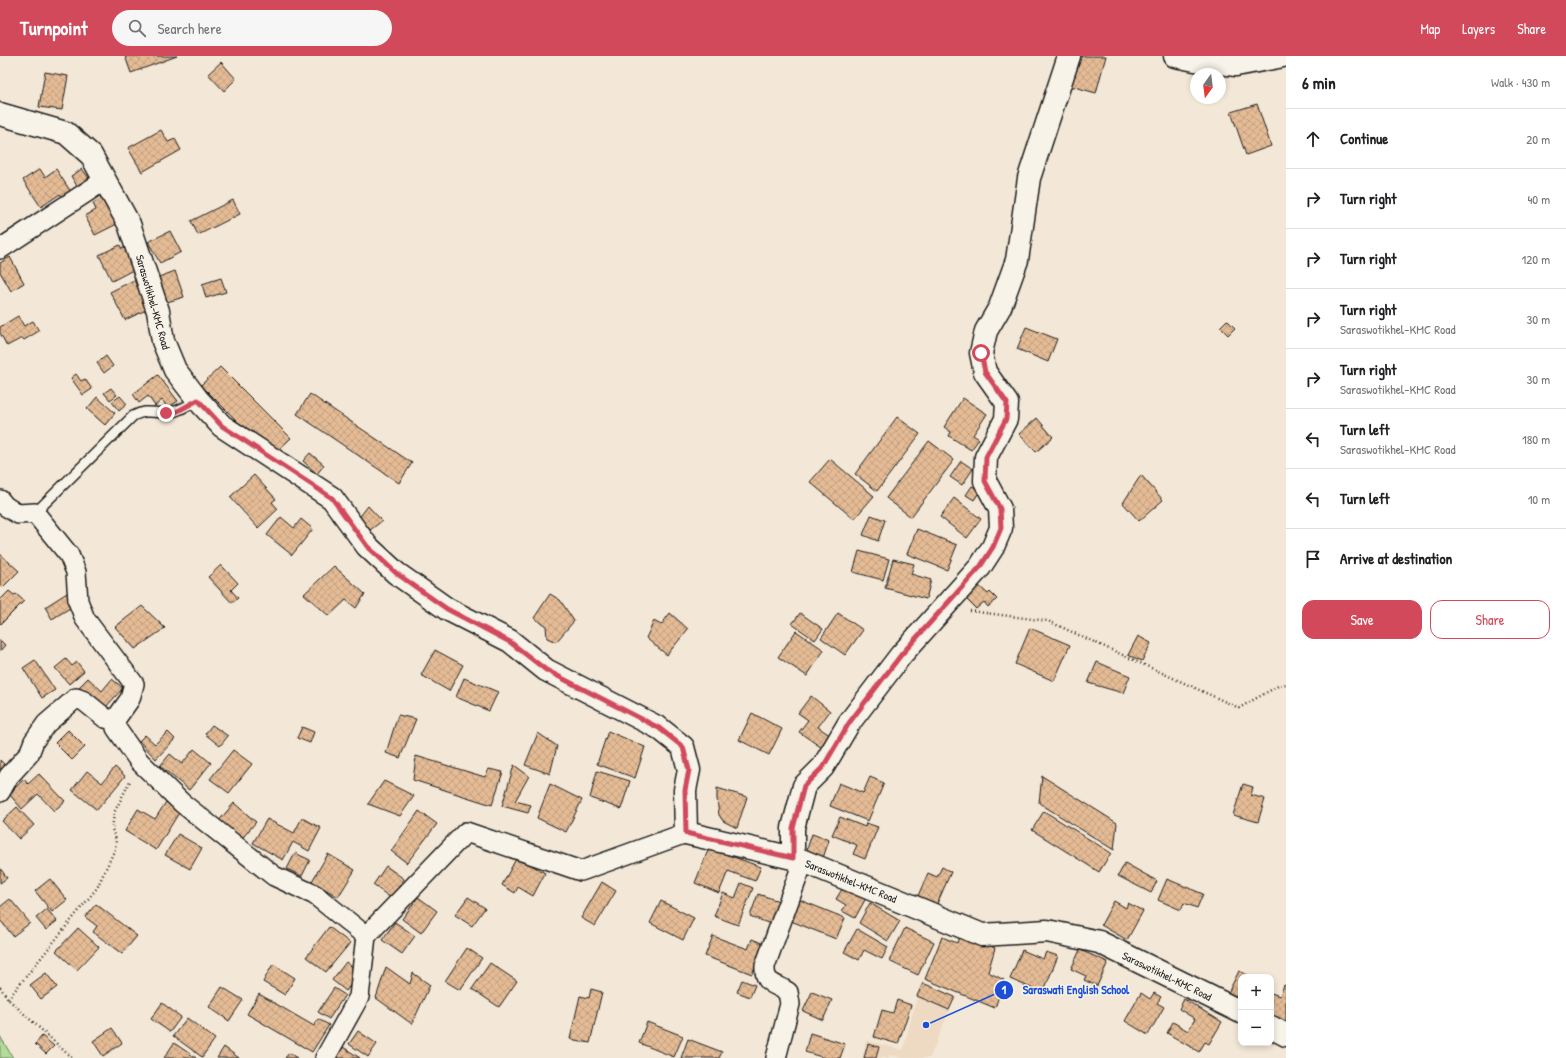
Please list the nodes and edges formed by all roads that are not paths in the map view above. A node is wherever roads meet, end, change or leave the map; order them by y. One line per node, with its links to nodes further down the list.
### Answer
1 (1069, 56): 13 (street)
2 (1176, 56): 3 (street)
3 (1283, 56)
4 (0, 114): 5 (street, Saraswotikhel-KMC Road)
5 (105, 180): 6 (street); 7 (street, Saraswotikhel-KMC Road)
6 (0, 249)
7 (198, 400): 9 (lane); 12 (street, Saraswotikhel-KMC Road)
8 (0, 500): 9 (street)
9 (35, 513): 10 (street)
10 (115, 720): 11 (street); 14 (street)
11 (0, 792)
12 (686, 833): 13 (street, Saraswotikhel-KMC Road); 14 (street)
13 (797, 859): 15 (street, Saraswotikhel-KMC Road); 19 (street)
14 (366, 936): 18 (street)
15 (1238, 1011)
16 (1274, 1029): 17 (street)
17 (1286, 1035)
18 (325, 1058)
19 (776, 1058)

